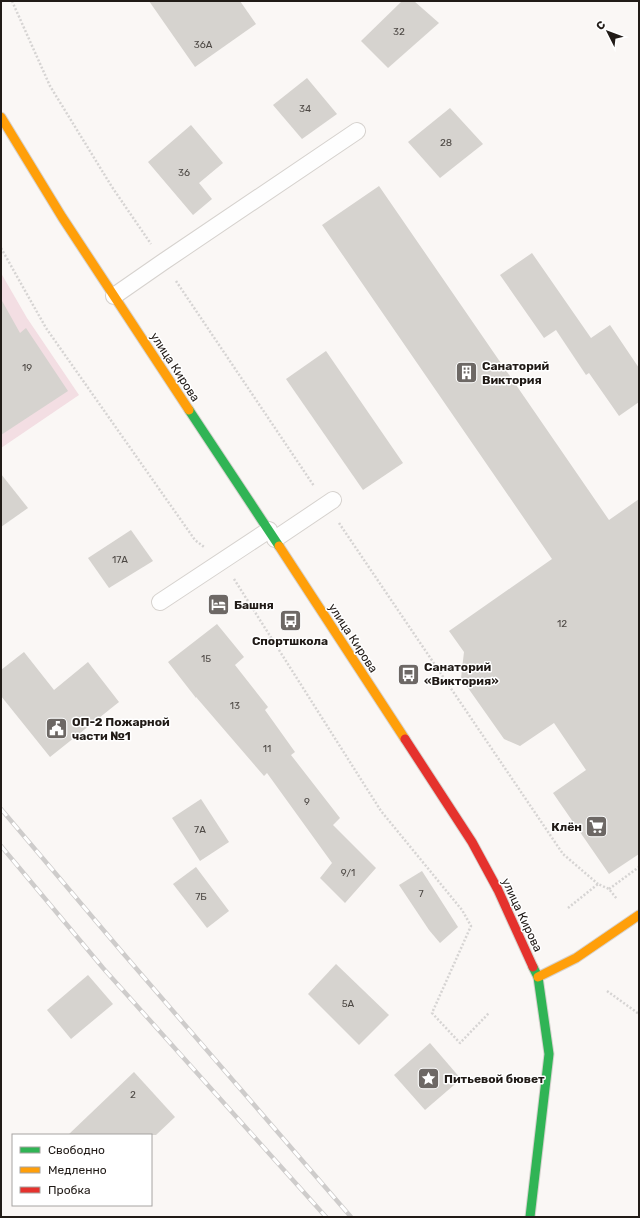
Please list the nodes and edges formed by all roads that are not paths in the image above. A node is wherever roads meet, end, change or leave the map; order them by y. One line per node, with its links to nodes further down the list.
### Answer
1 (1, 117): 3 (street, улица Кирова)
2 (357, 132): 3 (lane)
3 (114, 296): 5 (street, улица Кирова)
4 (330, 502): 5 (lane)
5 (272, 535): 6 (lane); 8 (street, улица Кирова)
6 (160, 602)
7 (639, 915): 8 (street)
8 (538, 977): 9 (street, улица Кирова)
9 (530, 1217)

